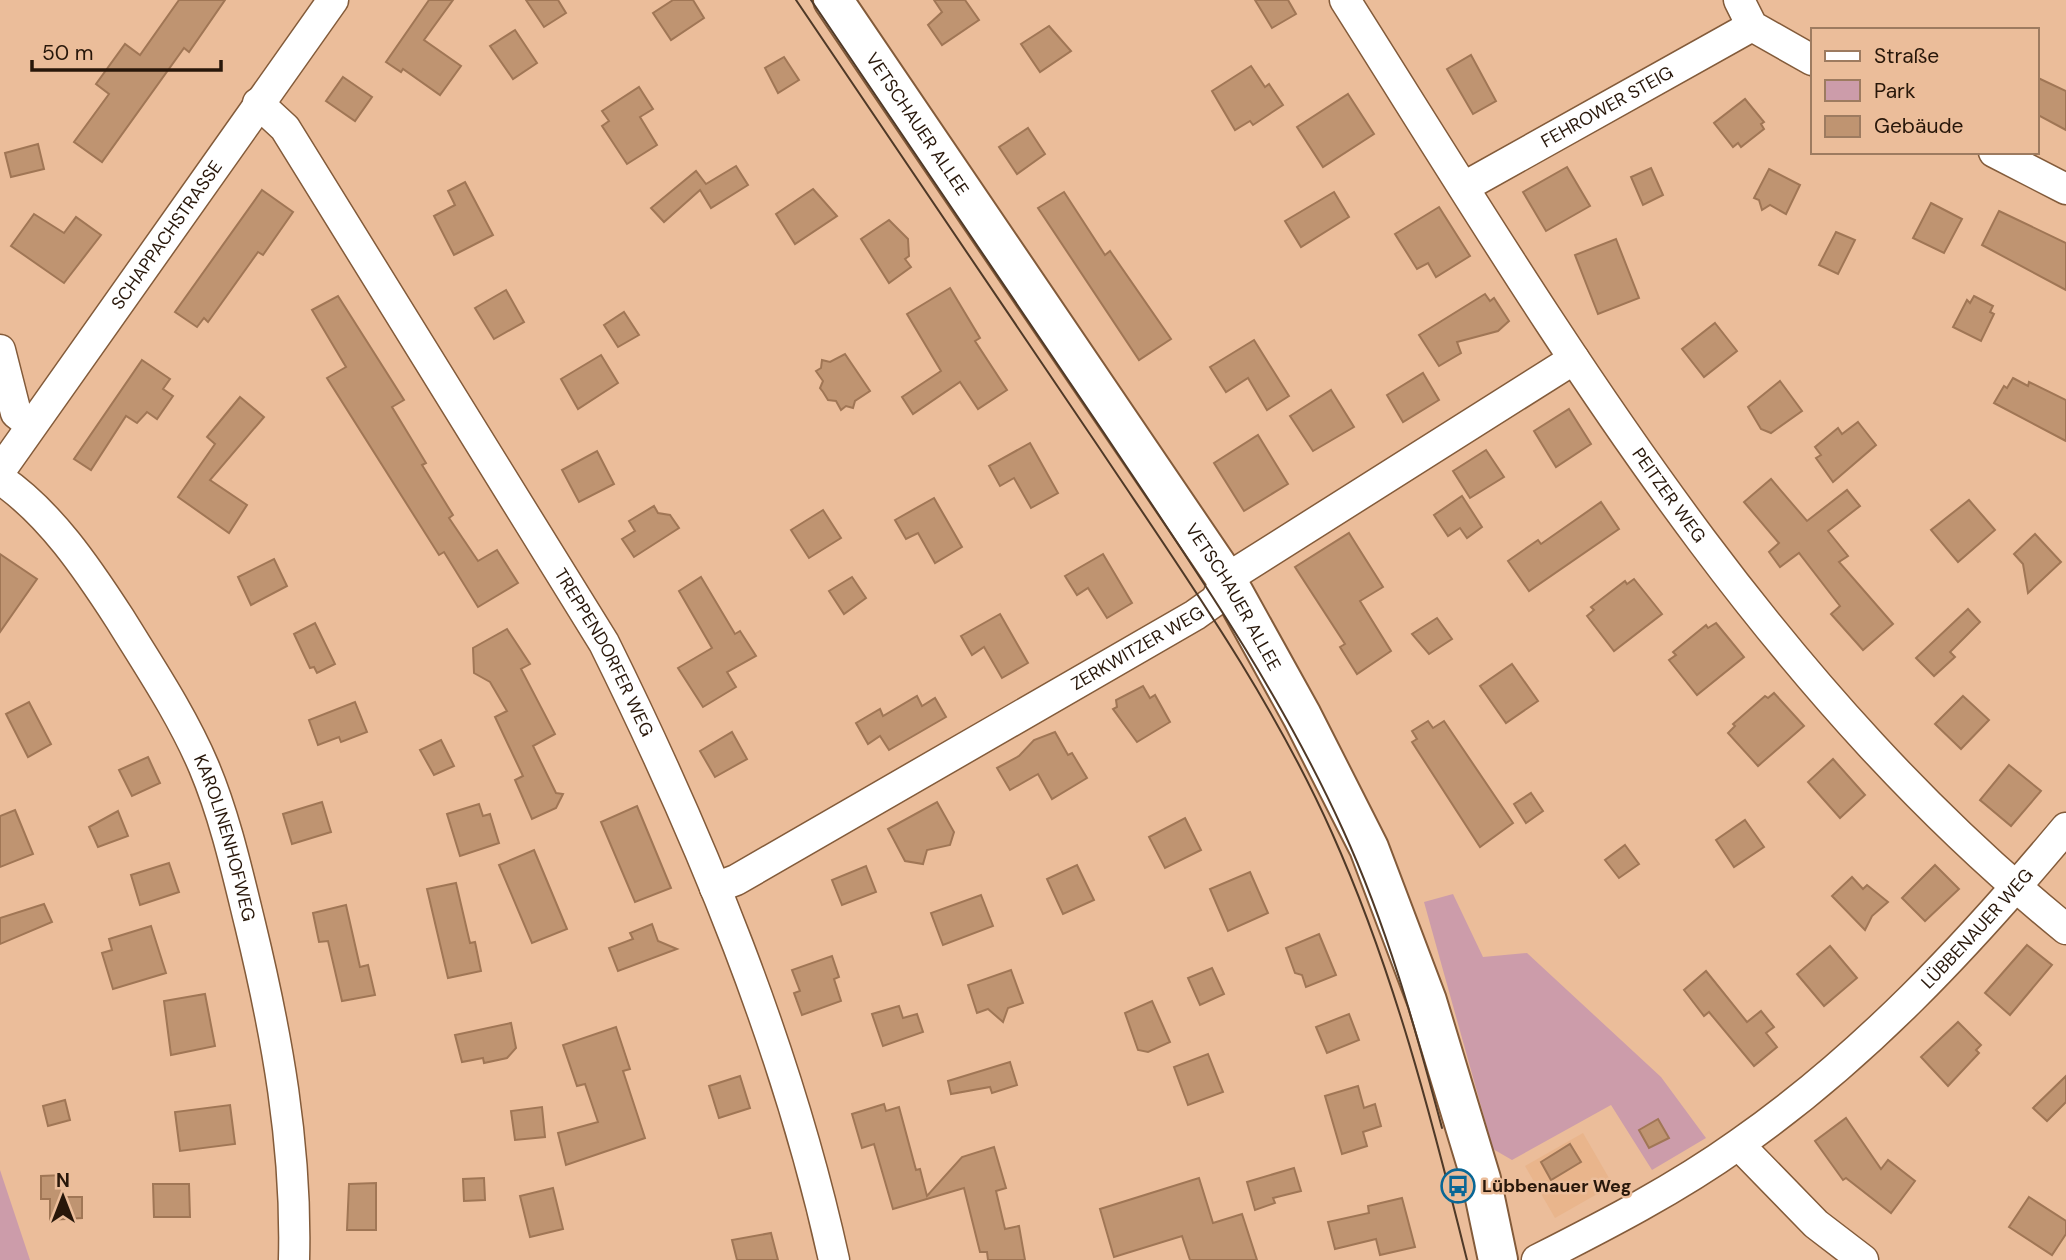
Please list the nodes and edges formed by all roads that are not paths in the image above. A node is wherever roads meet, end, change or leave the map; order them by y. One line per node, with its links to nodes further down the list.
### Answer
1 (333, 0): 7 (street, SCHAPPACHSTRASSE)
2 (833, 0): 16 (street, VETSCHAUER ALLEE)
3 (1345, 0): 9 (street, PEITZER WEG)
4 (1739, 0): 5 (street)
5 (1752, 26): 6 (street); 9 (street, FEHROWER STEIG)
6 (1811, 59)
7 (258, 103): 13 (street, SCHAPPACHSTRASSE); 18 (street, TREPPENDORFER WEG)
8 (1998, 154): 10 (street)
9 (1464, 187): 12 (street, PEITZER WEG)
10 (2066, 189)
11 (0, 350): 13 (street)
12 (1574, 359): 16 (street, ZERKWITZER WEG); 19 (street, PEITZER WEG)
13 (31, 425): 14 (street, SCHAPPACHSTRASSE)
14 (0, 471)
15 (0, 479): 22 (street, KAROLINENHOFWEG)
16 (1226, 579): 18 (street, ZERKWITZER WEG); 24 (street, VETSCHAUER ALLEE)
17 (2066, 828): 19 (street, LÜBBENAUER WEG)
18 (715, 888): 23 (street, TREPPENDORFER WEG)
19 (2016, 888): 20 (street, PEITZER WEG); 21 (street, LÜBBENAUER WEG)
20 (2066, 929)
21 (1739, 1145): 25 (street, LÜBBENAUER WEG); 26 (street)
22 (294, 1260)
23 (834, 1260)
24 (1498, 1260)
25 (1537, 1260)
26 (1863, 1260)

